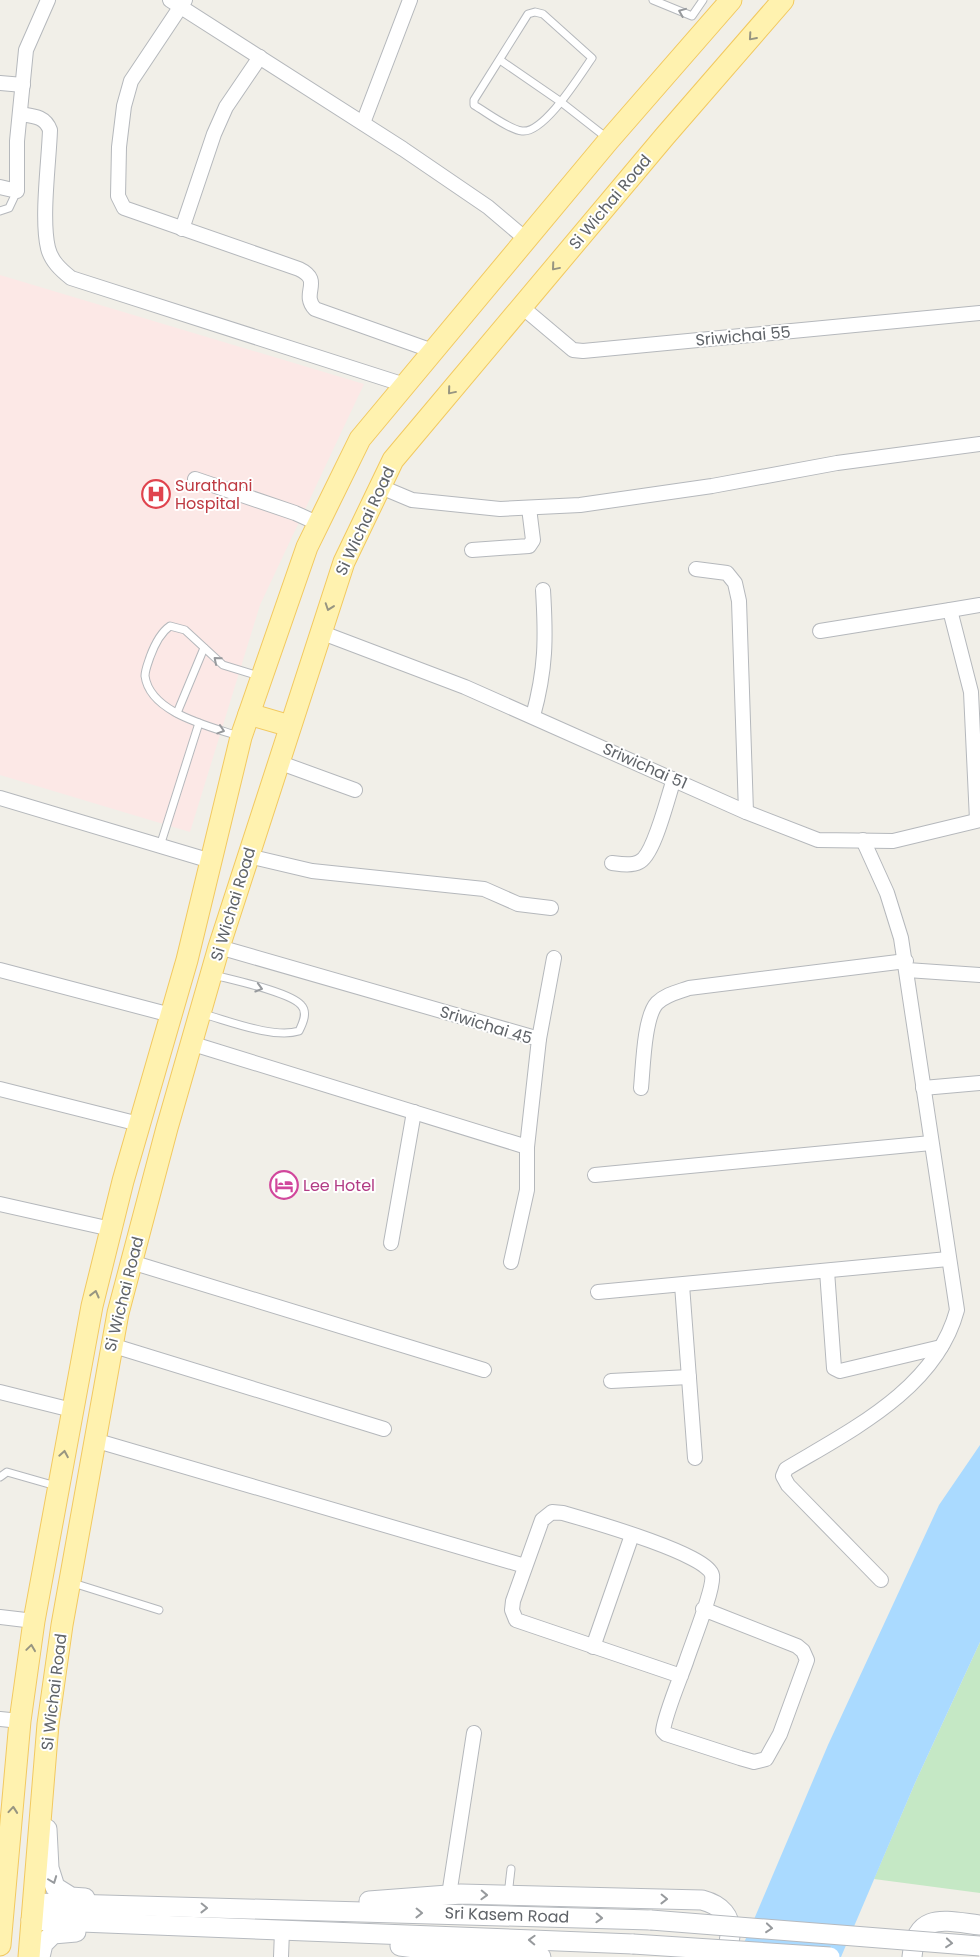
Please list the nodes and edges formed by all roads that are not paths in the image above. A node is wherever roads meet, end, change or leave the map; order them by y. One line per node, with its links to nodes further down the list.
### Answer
1 (48, 0): 11 (street)
2 (410, 0): 14 (street)
3 (653, 0): 4 (lane, one-way to 3)
4 (703, 0)
5 (731, 0): 15 (main road, Si Wichai Road)
6 (784, 0): 21 (main road, Si Wichai Road, one-way to 21)
7 (178, 2): 8 (street); 19 (street)
8 (260, 57): 14 (street); 19 (street)
9 (500, 60): 12 (lane); 12 (lane); 12 (lane)
10 (0, 83): 11 (street)
11 (23, 85): 13 (street)
12 (561, 102): 15 (lane)
13 (20, 114): 17 (street); 24 (street)
14 (362, 123): 20 (street)
15 (609, 140): 20 (main road, Si Wichai Road)
16 (0, 188): 17 (street)
17 (17, 190): 18 (lane)
18 (0, 211)
19 (182, 230): 23 (street)
20 (527, 240): 23 (main road, Si Wichai Road)
21 (522, 307): 22 (street, Sriwichai 55); 27 (main road, Si Wichai Road, one-way to 27)
22 (980, 313)
23 (433, 351): 24 (main road, Si Wichai Road)
24 (405, 385): 29 (main road, Si Wichai Road)
25 (980, 444): 28 (street)
26 (195, 479): 29 (street)
27 (380, 487): 28 (street); 36 (main road, Si Wichai Road, one-way to 36)
28 (529, 508): 30 (street)
29 (317, 523): 38 (main road, Si Wichai Road)
30 (472, 550)
31 (696, 569): 49 (street)
32 (543, 590): 41 (street)
33 (980, 605): 34 (street)
34 (950, 610): 35 (street); 50 (street)
35 (820, 631)
36 (320, 632): 41 (street, Sriwichai 51); 43 (main road, Si Wichai Road)
37 (204, 648): 38 (lane, one-way to 37); 39 (lane); 39 (lane)
38 (262, 677): 40 (main road, Si Wichai Road)
39 (177, 713): 42 (lane)
40 (249, 714): 43 (main road); 44 (main road, Si Wichai Road)
41 (533, 716): 46 (street, Sriwichai 51)
42 (200, 723): 44 (lane, one-way to 44); 52 (lane)
43 (290, 726): 45 (main road, Si Wichai Road)
44 (241, 736): 54 (main road, Si Wichai Road)
45 (278, 762): 47 (street); 53 (main road, Si Wichai Road)
46 (674, 779): 49 (street, Sriwichai 51); 55 (street)
47 (355, 790)
48 (0, 798): 52 (street)
49 (746, 812): 51 (street, Sriwichai 51)
50 (978, 820): 51 (street, Sriwichai 51)
51 (863, 840): 59 (street)
52 (160, 846): 54 (street)
53 (248, 856): 56 (street); 57 (main road, Si Wichai Road)
54 (211, 861): 64 (main road, Si Wichai Road)
55 (612, 863)
56 (551, 908)
57 (219, 947): 61 (main road, Si Wichai Road); 65 (street, Sriwichai 45)
58 (554, 958): 65 (street)
59 (906, 965): 62 (street); 68 (street); 69 (street)
60 (0, 970): 64 (street)
61 (212, 974): 63 (main road, Si Wichai Road); 63 (lane, one-way to 63)
62 (980, 975)
63 (200, 1014): 66 (main road, Si Wichai Road)
64 (171, 1015): 72 (main road, Si Wichai Road)
65 (539, 1039): 74 (street, Sriwichai 45)
66 (190, 1043): 71 (street); 80 (main road, Si Wichai Road)
67 (980, 1083): 69 (street)
68 (641, 1088)
69 (923, 1088): 73 (street)
70 (0, 1089): 72 (street)
71 (414, 1112): 74 (street); 78 (street)
72 (139, 1124): 77 (main road, Si Wichai Road)
73 (931, 1143): 75 (street); 79 (street)
74 (527, 1147): 81 (street, Sriwichai 45)
75 (595, 1175)
76 (0, 1204): 77 (street)
77 (111, 1229): 91 (main road, Si Wichai Road, one-way to 77)
78 (390, 1243)
79 (948, 1259): 82 (street); 86 (street)
80 (131, 1262): 85 (main road, Si Wichai Road); 87 (street)
81 (511, 1262)
82 (827, 1271): 83 (street); 86 (street)
83 (682, 1285): 84 (street); 88 (street)
84 (598, 1292)
85 (111, 1345): 92 (street); 93 (main road, Si Wichai Road)
86 (941, 1347): 100 (street)
87 (484, 1370)
88 (689, 1378): 89 (street); 94 (street)
89 (611, 1381)
90 (0, 1392): 91 (street)
91 (72, 1410): 97 (main road, Si Wichai Road, one-way to 91)
92 (384, 1429)
93 (94, 1440): 99 (street); 101 (main road, Si Wichai Road)
94 (695, 1458)
95 (3, 1471): 96 (lane); 97 (lane)
96 (0, 1477)
97 (58, 1487): 105 (main road, Si Wichai Road)
98 (632, 1535): 99 (street); 102 (street); 107 (street)
99 (525, 1566): 107 (street)
100 (882, 1580)
101 (70, 1582): 103 (lane); 106 (main road, Si Wichai Road)
102 (703, 1609): 108 (street); 108 (street)
103 (158, 1610)
104 (0, 1617): 105 (street)
105 (34, 1622): 106 (main road); 109 (main road, Si Wichai Road, one-way to 105)
106 (62, 1625): 112 (main road, Si Wichai Road)
107 (593, 1647): 108 (street)
108 (681, 1676)
109 (10, 1720): 111 (main road, Si Wichai Road)
110 (474, 1733): 115 (street)
111 (8, 1775): 113 (main road, Si Wichai Road, one-way to 111)
112 (44, 1780): 117 (main road, Si Wichai Road); 118 (main road, one-way to 118)
113 (6, 1856): 117 (main road, Si Wichai Road)
114 (511, 1869): 116 (lane)
115 (449, 1895): 116 (main road, one-way to 116); 119 (main road)
116 (508, 1896): 130 (main road, one-way to 130)
117 (18, 1908): 118 (main road, Sri Kasem Road); 121 (main road, Sri Kasem Road); 123 (main road, Si Wichai Road); 125 (main road); 126 (main road, Si Wichai Road)
118 (167, 1908): 119 (main road, Sri Kasem Road, one-way to 119)
119 (243, 1909): 124 (main road, Sri Kasem Road, one-way to 124, bridge)
120 (980, 1924): 132 (main road)
121 (165, 1927): 122 (main road, Sri Kasem Road); 127 (main road)
122 (288, 1931): 128 (street); 129 (main road); 131 (main road, Sri Kasem Road, one-way to 122, bridge)
123 (0, 1945)
124 (980, 1946)
125 (8, 1957)
126 (29, 1957)
127 (40, 1957)
128 (281, 1957)
129 (541, 1957)
130 (720, 1957)
131 (830, 1957)
132 (912, 1957)

